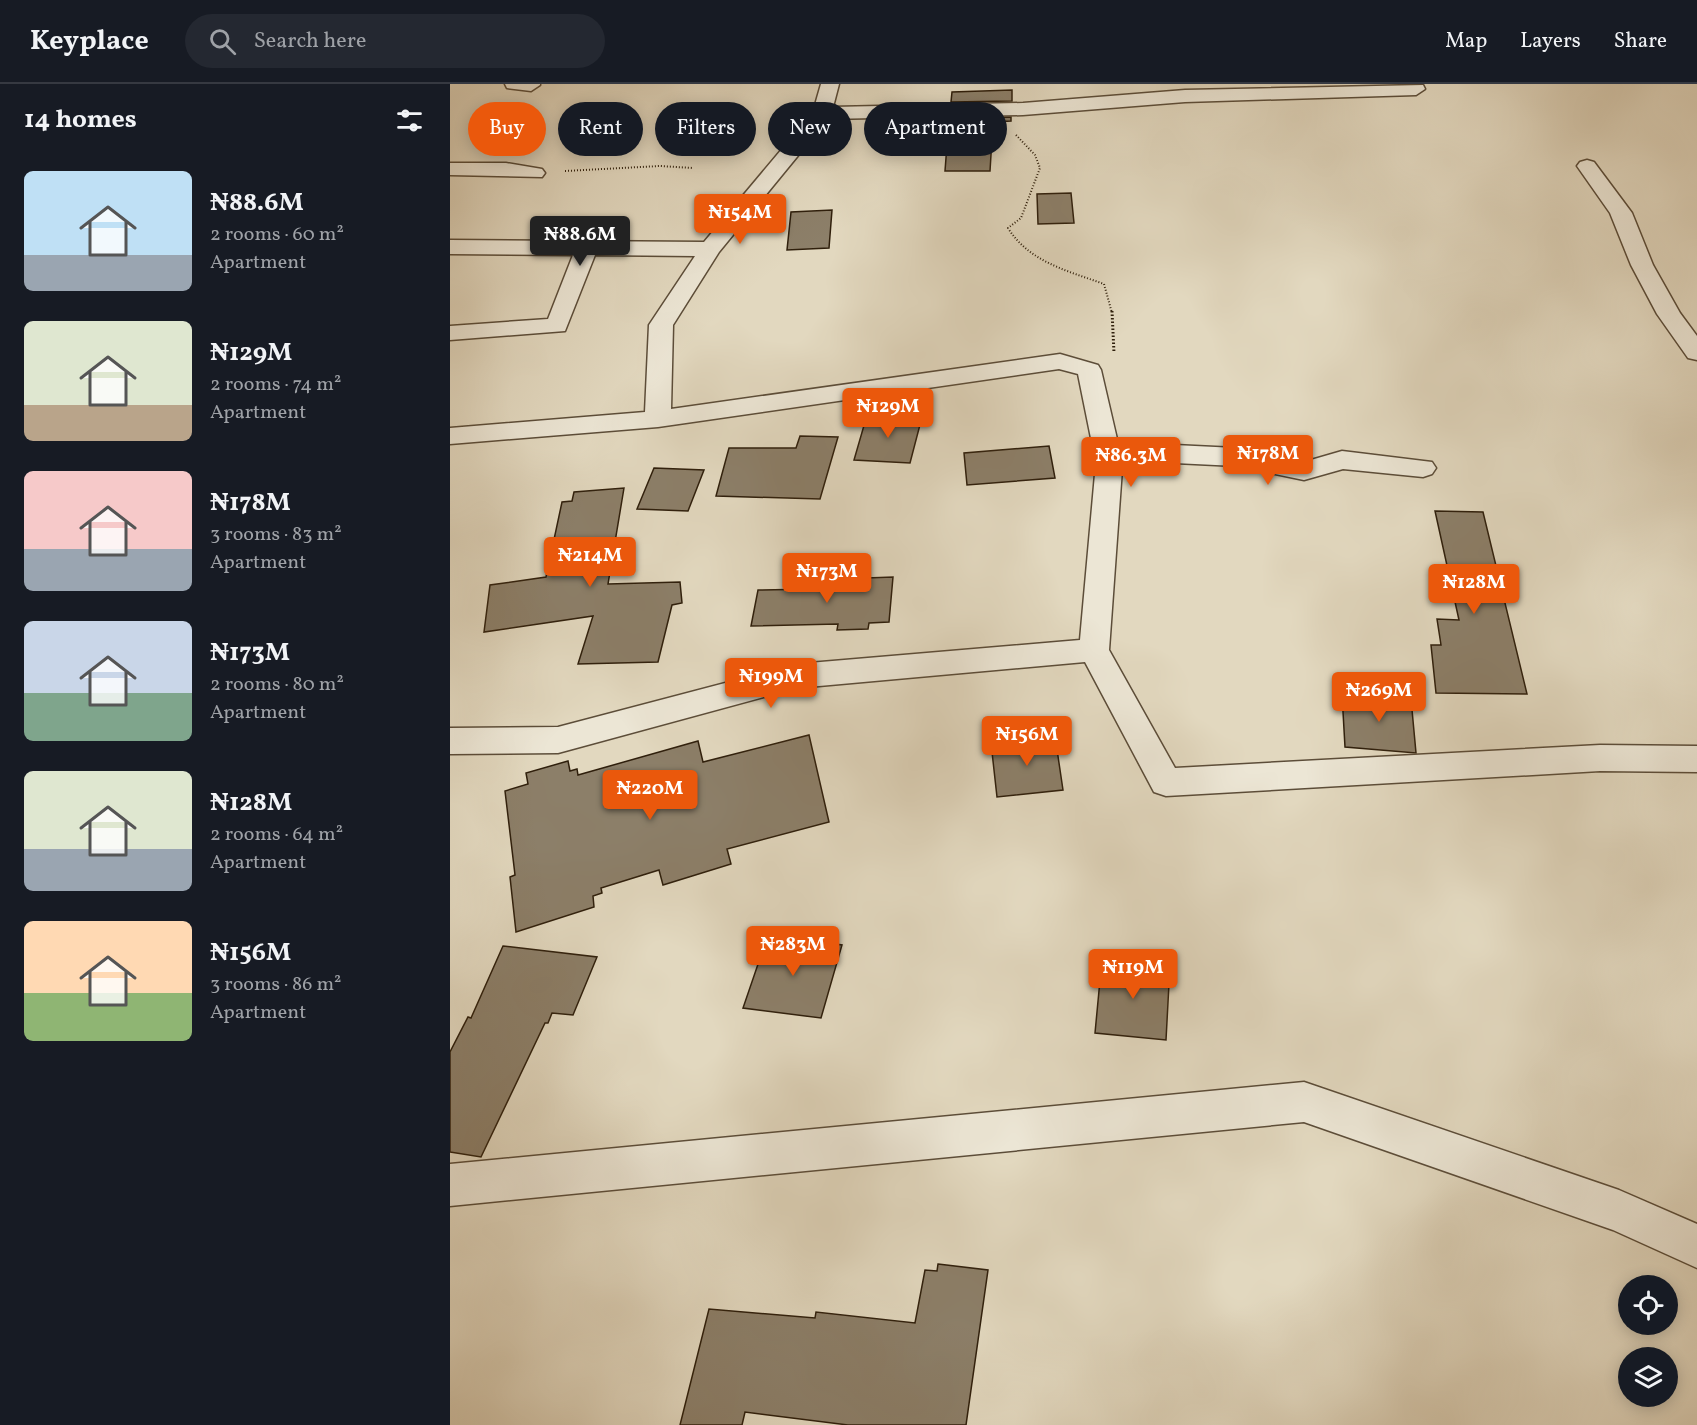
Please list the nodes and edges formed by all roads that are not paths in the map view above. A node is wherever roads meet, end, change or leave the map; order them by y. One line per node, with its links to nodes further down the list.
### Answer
1 (514, 84): 3 (street)
2 (830, 84): 5 (street)
3 (531, 85)
4 (1416, 89): 6 (street)
5 (825, 102)
6 (852, 112)
7 (787, 156): 13 (street)
8 (1587, 166): 15 (street)
9 (450, 168): 10 (street)
10 (535, 173)
11 (587, 247): 12 (street); 13 (street); 14 (street)
12 (450, 248)
13 (710, 249): 16 (street)
14 (450, 333)
15 (1697, 353)
16 (658, 419): 17 (street); 18 (street)
17 (450, 436)
18 (1109, 463): 19 (street); 20 (street)
19 (1423, 468)
20 (1094, 650): 21 (street); 22 (street)
21 (450, 741)
22 (1697, 759)
23 (450, 1185): 24 (street)
24 (1697, 1246)

